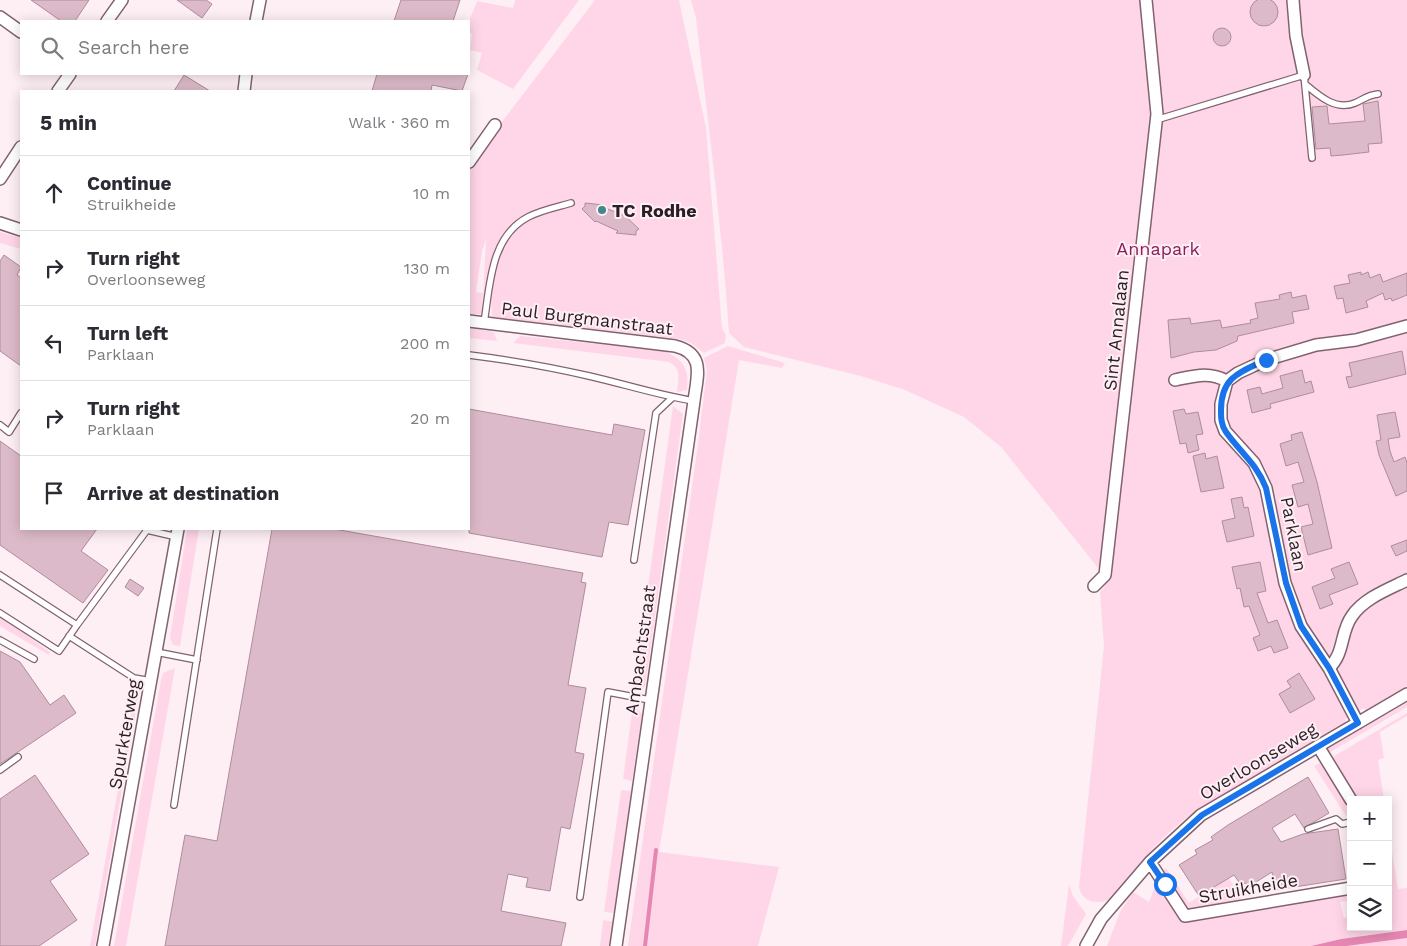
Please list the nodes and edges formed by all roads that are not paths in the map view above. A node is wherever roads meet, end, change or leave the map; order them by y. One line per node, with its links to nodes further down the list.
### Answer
1 (122, 0): 6 (street)
2 (260, 0): 7 (street)
3 (1146, 0): 15 (street, Sint Annalaan)
4 (1293, 0): 11 (street)
5 (0, 17): 8 (street)
6 (108, 20)
7 (256, 20)
8 (20, 31)
9 (69, 75): 12 (street)
10 (246, 75): 13 (street)
11 (1305, 79): 14 (lane); 15 (lane); 18 (lane)
12 (59, 90)
13 (244, 90)
14 (1378, 94)
15 (1155, 120): 40 (street, Sint Annalaan)
16 (495, 125): 19 (street)
17 (20, 149): 20 (street)
18 (1312, 158)
19 (470, 161)
20 (0, 179)
21 (572, 203): 25 (lane)
22 (0, 223): 23 (street)
23 (20, 230)
24 (470, 321): 25 (street, Paul Burgmanstraat)
25 (484, 323): 28 (street, Paul Burgmanstraat)
26 (1407, 326): 30 (street)
27 (470, 354): 31 (lane)
28 (696, 359): 32 (street, Ambachtstraat)
29 (1174, 380): 30 (street)
30 (1227, 382): 48 (street, Parklaan)
31 (672, 398): 32 (lane); 37 (lane)
32 (694, 401): 51 (street, Ambachtstraat)
33 (20, 415): 34 (lane)
34 (0, 425)
35 (217, 530): 47 (lane)
36 (178, 533): 42 (lane); 45 (street, Spurkterweg)
37 (634, 560)
38 (0, 575): 42 (lane)
39 (1407, 580): 48 (street)
40 (1094, 586)
41 (0, 613): 43 (lane)
42 (77, 626): 43 (lane)
43 (69, 636): 49 (lane)
44 (0, 640): 46 (lane)
45 (156, 652): 47 (lane); 49 (street, Spurkterweg)
46 (34, 659)
47 (197, 660): 57 (lane)
48 (1329, 668): 52 (street, Parklaan)
49 (151, 681): 63 (street, Spurkterweg)
50 (1407, 694): 52 (street, Overloonseweg)
51 (650, 700): 62 (lane); 64 (street, Ambachtstraat)
52 (1358, 723): 53 (street, Overloonseweg)
53 (1318, 746): 56 (street); 60 (street, Overloonseweg)
54 (18, 757): 55 (lane)
55 (0, 770)
56 (1349, 796)
57 (174, 805)
58 (1347, 823): 59 (lane)
59 (1308, 829)
60 (1150, 862): 61 (street, Struikheide); 65 (street, Overloonseweg)
61 (1347, 889)
62 (580, 896)
63 (103, 946)
64 (616, 946)
65 (1086, 946)

